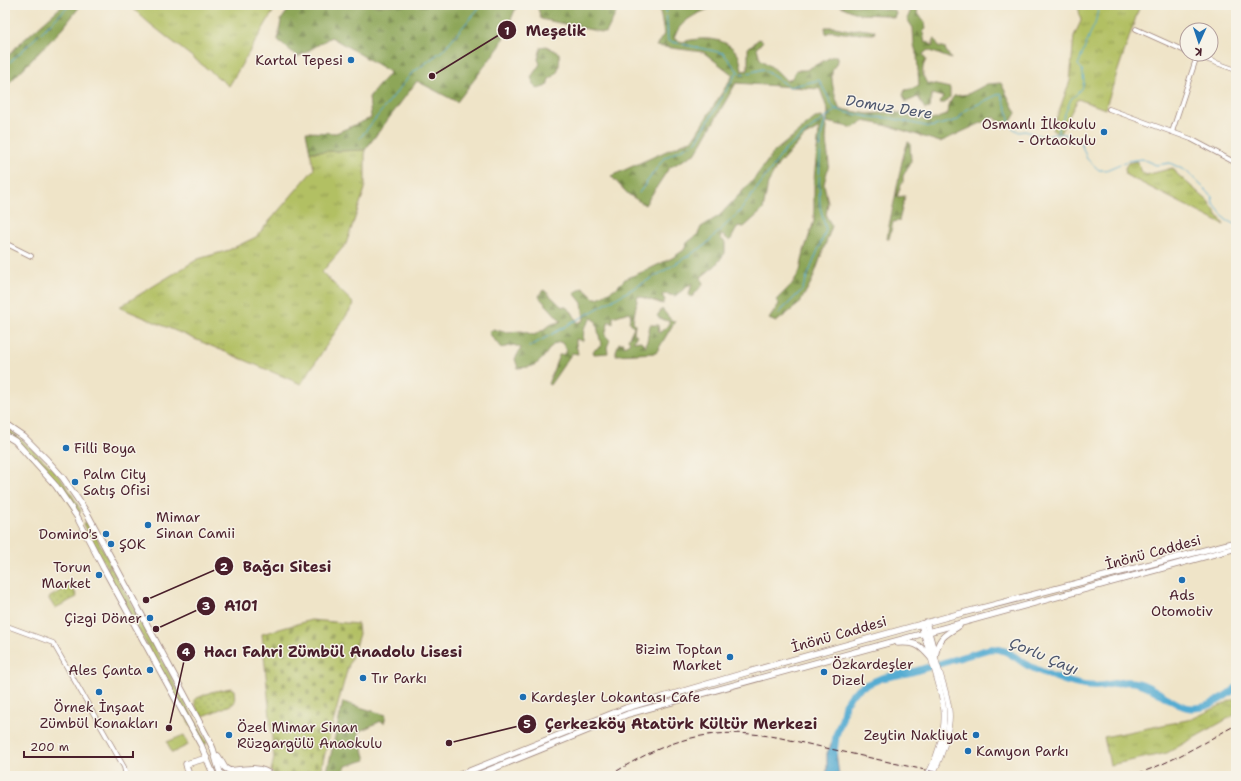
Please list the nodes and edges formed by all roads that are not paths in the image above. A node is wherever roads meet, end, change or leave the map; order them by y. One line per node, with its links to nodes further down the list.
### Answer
1 (1136, 29): 2 (street)
2 (1179, 48)
3 (1195, 62): 7 (street)
4 (1214, 62): 5 (street)
5 (1236, 70)
6 (1109, 109): 7 (street)
7 (1172, 132): 8 (street)
8 (1236, 163)
9 (5, 243): 10 (street)
10 (31, 256)
11 (5, 424): 22 (main road)
12 (5, 435): 23 (main road)
13 (1236, 542): 16 (main road, İnönü Caddesi)
14 (1236, 548): 17 (main road, İnönü Caddesi)
15 (5, 623): 25 (street)
16 (924, 623): 18 (main road); 24 (main road, İnönü Caddesi)
17 (964, 623): 18 (main road, İnönü Caddesi); 20 (main road)
18 (926, 633): 19 (main road, İnönü Caddesi); 20 (main road)
19 (884, 645): 20 (main road); 24 (main road, İnönü Caddesi)
20 (933, 658): 21 (main road)
21 (939, 678): 34 (main road); 35 (main road)
22 (213, 749): 28 (main road); 31 (main road)
23 (207, 758): 26 (main road); 27 (main road)
24 (509, 759): 32 (main road, İnönü Caddesi); 33 (main road, İnönü Caddesi)
25 (126, 776)
26 (189, 776)
27 (214, 776)
28 (221, 776)
29 (237, 776): 30 (main road)
30 (265, 776)
31 (272, 776)
32 (457, 776)
33 (475, 776)
34 (927, 776)
35 (932, 776)

